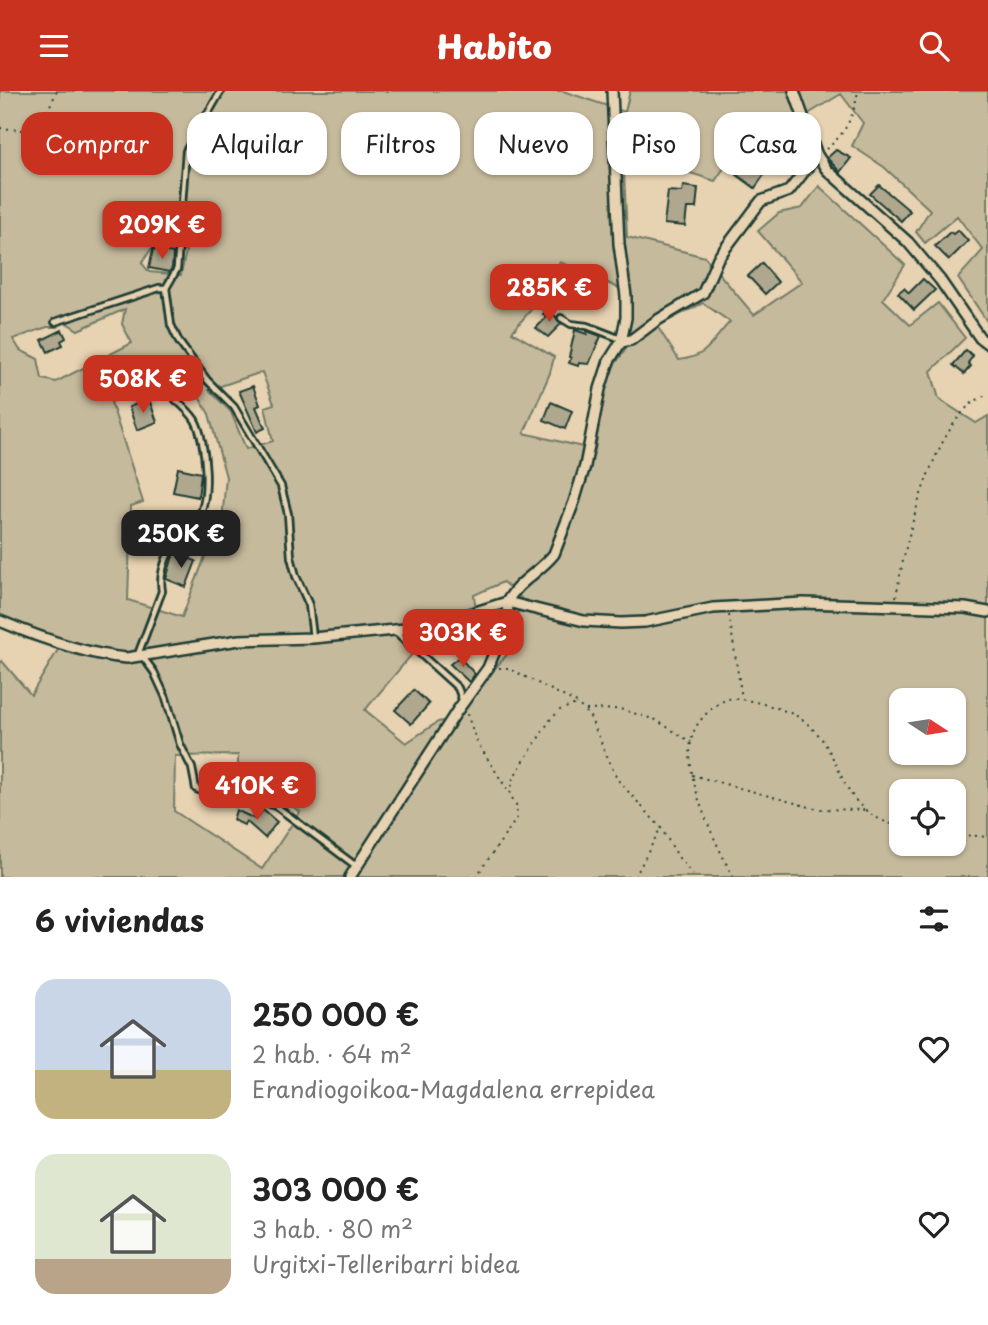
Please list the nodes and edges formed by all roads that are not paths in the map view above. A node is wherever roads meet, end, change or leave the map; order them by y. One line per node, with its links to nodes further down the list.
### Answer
1 (221, 91): 7 (lane)
2 (612, 91): 10 (street)
3 (794, 91): 4 (street)
4 (802, 112)
5 (821, 161): 11 (street)
6 (801, 175): 10 (street)
7 (166, 288): 9 (lane); 17 (lane)
8 (561, 318): 10 (lane)
9 (55, 323)
10 (621, 340): 13 (street)
11 (988, 344)
12 (176, 400): 18 (lane)
13 (507, 602): 14 (street); 16 (street); 19 (street)
14 (988, 612)
15 (0, 621): 18 (street)
16 (394, 631): 17 (street); 19 (lane)
17 (313, 638): 18 (street)
18 (139, 657): 20 (lane)
19 (463, 703): 20 (street)
20 (357, 867): 21 (street)
21 (351, 877)

